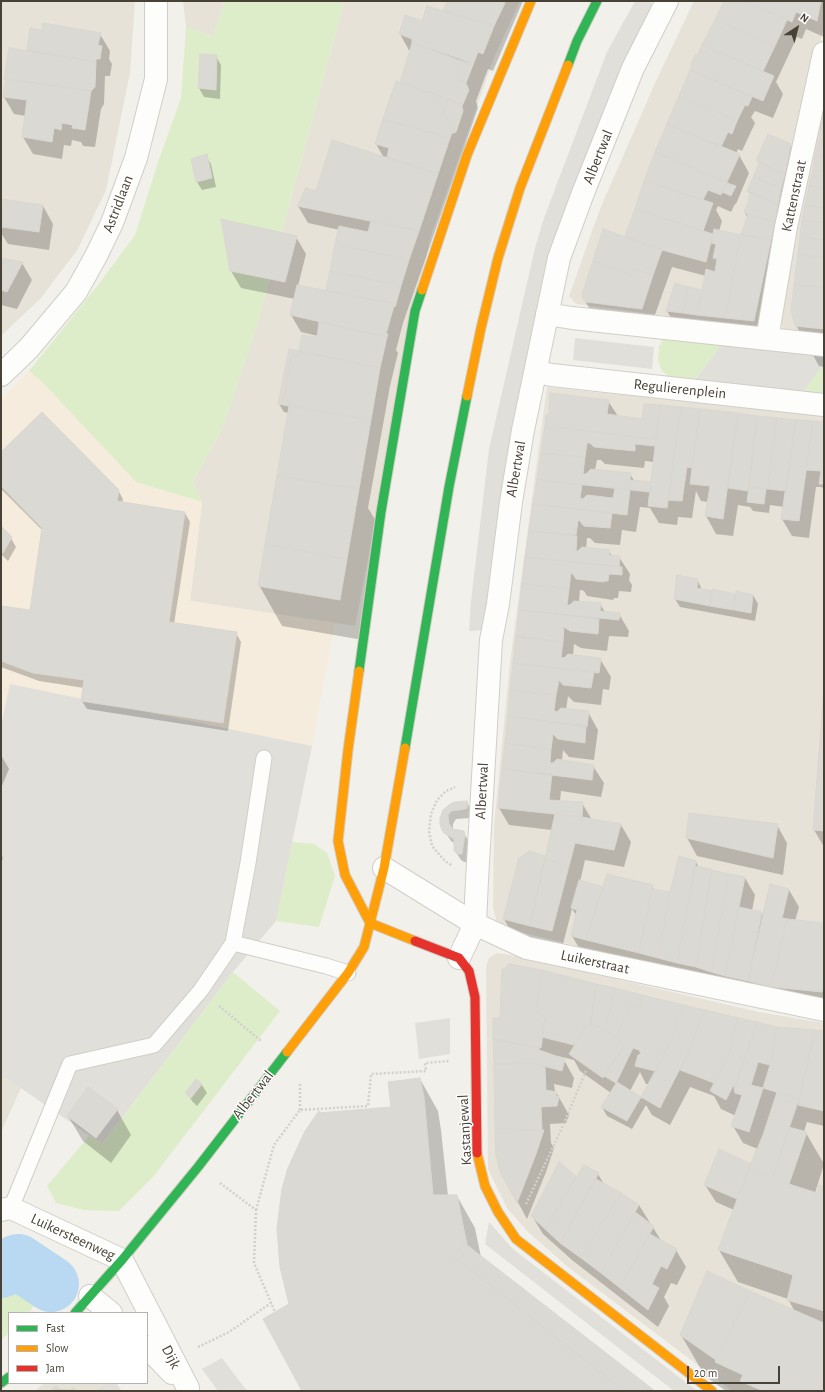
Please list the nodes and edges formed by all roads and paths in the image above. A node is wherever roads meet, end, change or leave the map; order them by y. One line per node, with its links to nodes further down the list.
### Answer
1 (156, 1): 11 (street, Astridlaan)
2 (531, 1): 17 (street)
3 (597, 1): 15 (street, Albertwal)
4 (667, 1): 7 (street, Albertwal)
5 (824, 53): 6 (street, Kattenstraat)
6 (819, 100): 8 (street, Kattenstraat)
7 (547, 314): 8 (street); 10 (street, Albertwal)
8 (767, 339): 9 (street)
9 (824, 345)
10 (536, 372): 12 (street, Regulierenplein); 14 (street, Albertwal)
11 (1, 375)
12 (824, 405)
13 (264, 758): 19 (lane)
14 (482, 783): 16 (street, Albertwal); 16 (path)
15 (384, 868): 17 (street, Albertwal); 18 (street, Luikerstraat)
16 (477, 876): 18 (street, Albertwal)
17 (370, 923): 20 (street); 21 (street, Albertwal)
18 (476, 924): 20 (street, Albertwal); 23 (street, Luikerstraat)
19 (233, 943): 21 (lane); 22 (lane)
20 (459, 958): 25 (street, Kastanjewal)
21 (348, 973): 24 (street, Albertwal)
22 (201, 990): 24 (path); 28 (lane)
23 (824, 1010)
24 (282, 1059): 27 (street, Albertwal)
25 (476, 1060): 29 (path); 30 (street, Kastanjewal)
26 (586, 1071): 30 (path)
27 (198, 1167): 29 (path); 31 (street, Albertwal)
28 (6, 1209): 31 (street, Luikersteenweg)
29 (256, 1210): 33 (path)
30 (510, 1230): 40 (street, Kastanjewal)
31 (122, 1260): 32 (street, Luikersteenweg); 38 (street, Dijk)
32 (90, 1296): 34 (street, Luikersteenweg); 35 (street)
33 (271, 1303): 36 (path); 38 (path)
34 (76, 1312)
35 (110, 1312)
36 (275, 1312)
37 (148, 1348): 39 (street, Dijk)
38 (173, 1359): 39 (street, Dijk)
39 (188, 1390)
40 (712, 1391)

